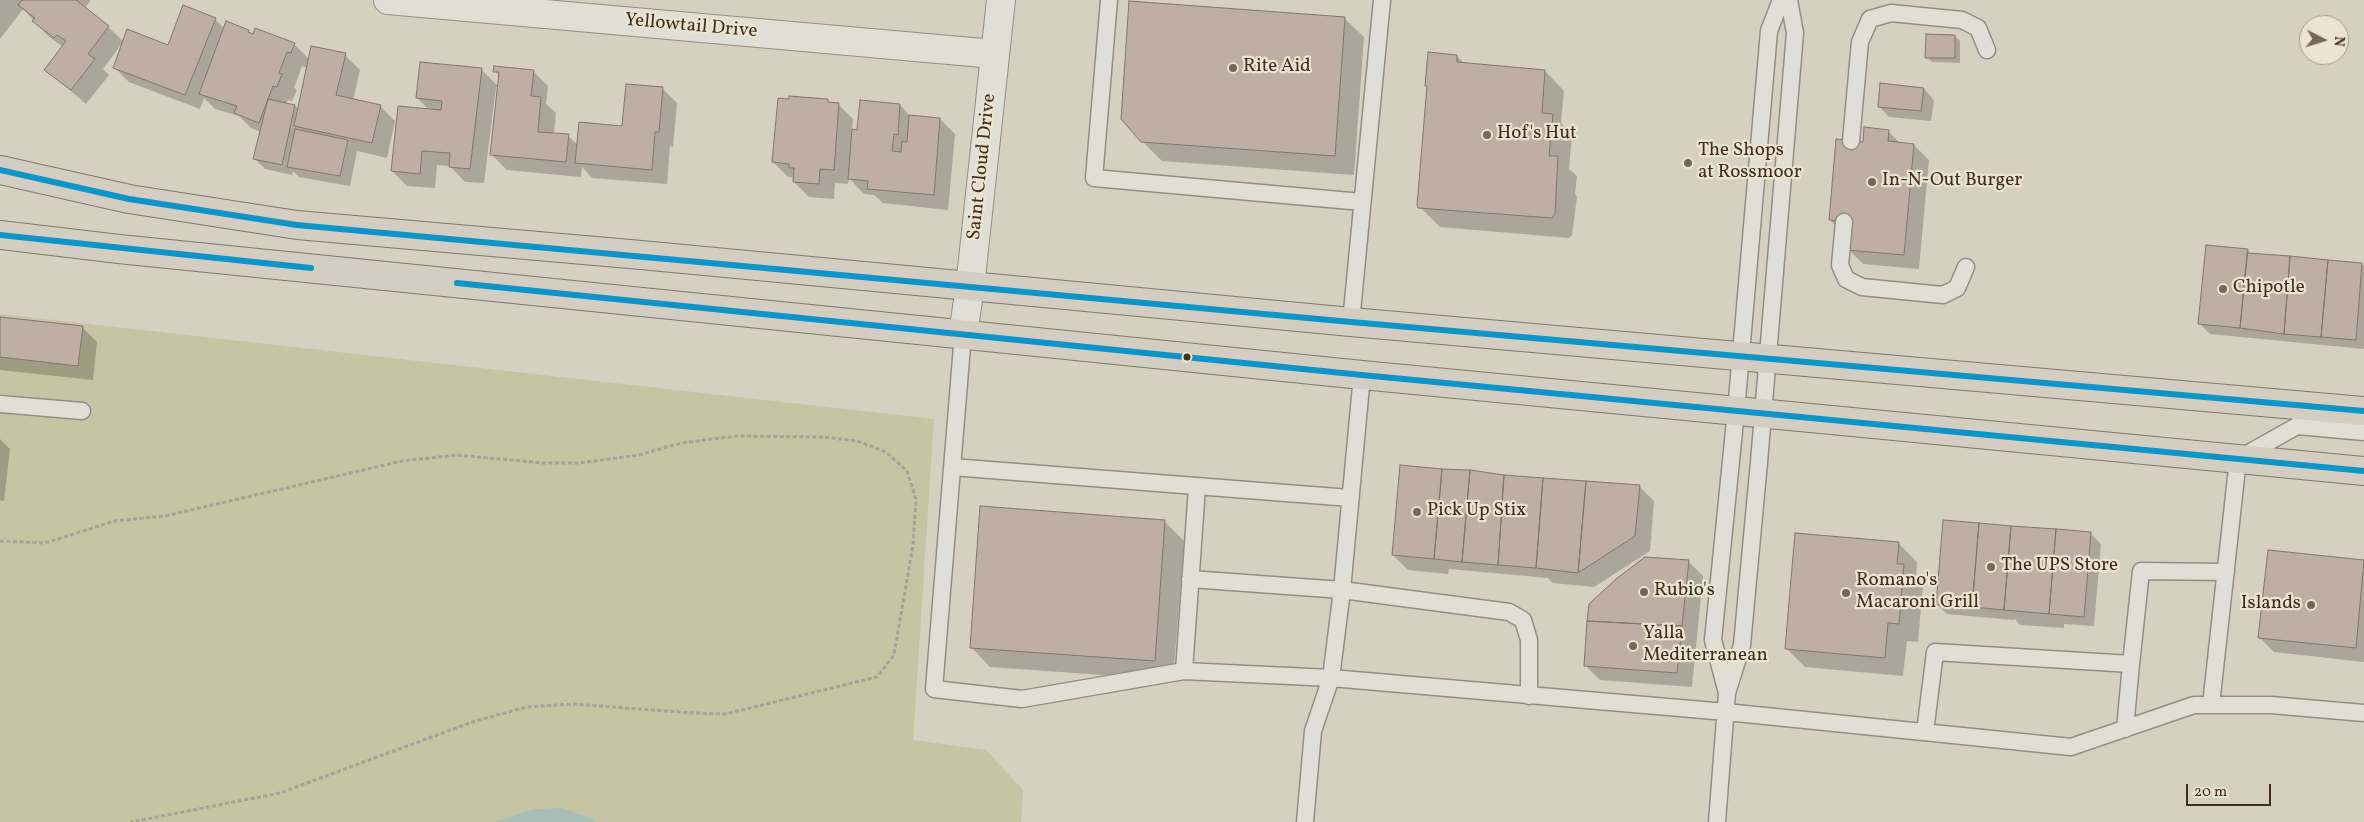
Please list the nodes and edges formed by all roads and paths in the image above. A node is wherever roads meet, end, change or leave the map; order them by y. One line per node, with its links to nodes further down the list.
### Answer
1 (388, 0): 8 (street, Yellowtail Drive)
2 (1000, 0): 8 (street, Saint Cloud Drive)
3 (1109, 0): 11 (lane)
4 (1382, 0): 11 (lane)
5 (1781, 0): 18 (lane)
6 (1789, 0): 19 (lane)
7 (1987, 50): 9 (lane)
8 (994, 54): 15 (street, Saint Cloud Drive)
9 (1851, 140)
10 (0, 170): 15 (main road)
11 (1362, 202): 16 (lane)
12 (1844, 222): 14 (lane)
13 (0, 235): 17 (main road)
14 (1966, 267)
15 (970, 287): 16 (main road); 17 (street, Saint Cloud Drive)
16 (1351, 322): 18 (main road)
17 (963, 334): 20 (main road); 28 (lane)
18 (1741, 357): 19 (main road); 23 (lane)
19 (1768, 359): 24 (main road); 25 (lane)
20 (1362, 375): 23 (main road); 31 (lane)
21 (0, 404): 22 (lane)
22 (82, 411)
23 (1736, 411): 25 (main road); 39 (lane)
24 (2364, 411)
25 (1763, 413): 27 (main road); 39 (lane)
26 (2364, 432): 27 (lane)
27 (2238, 459): 29 (main road); 33 (lane)
28 (952, 467): 30 (lane); 37 (lane)
29 (2364, 472)
30 (1197, 486): 31 (lane); 34 (lane)
31 (1350, 498): 35 (lane)
32 (0, 541): 46 (path)
33 (2226, 572): 36 (lane); 41 (lane)
34 (1190, 578): 35 (lane); 37 (lane)
35 (1342, 590): 38 (lane); 40 (lane)
36 (2131, 664): 44 (lane); 45 (lane)
37 (1184, 671): 38 (lane)
38 (1331, 678): 40 (lane); 47 (lane)
39 (1727, 693): 42 (lane)
40 (1529, 696): 42 (lane)
41 (2211, 705): 43 (lane); 44 (lane)
42 (1726, 712): 45 (lane); 48 (lane)
43 (2364, 713)
44 (2125, 729): 45 (lane)
45 (1925, 732)
46 (131, 822)
47 (1305, 822)
48 (1717, 822)

